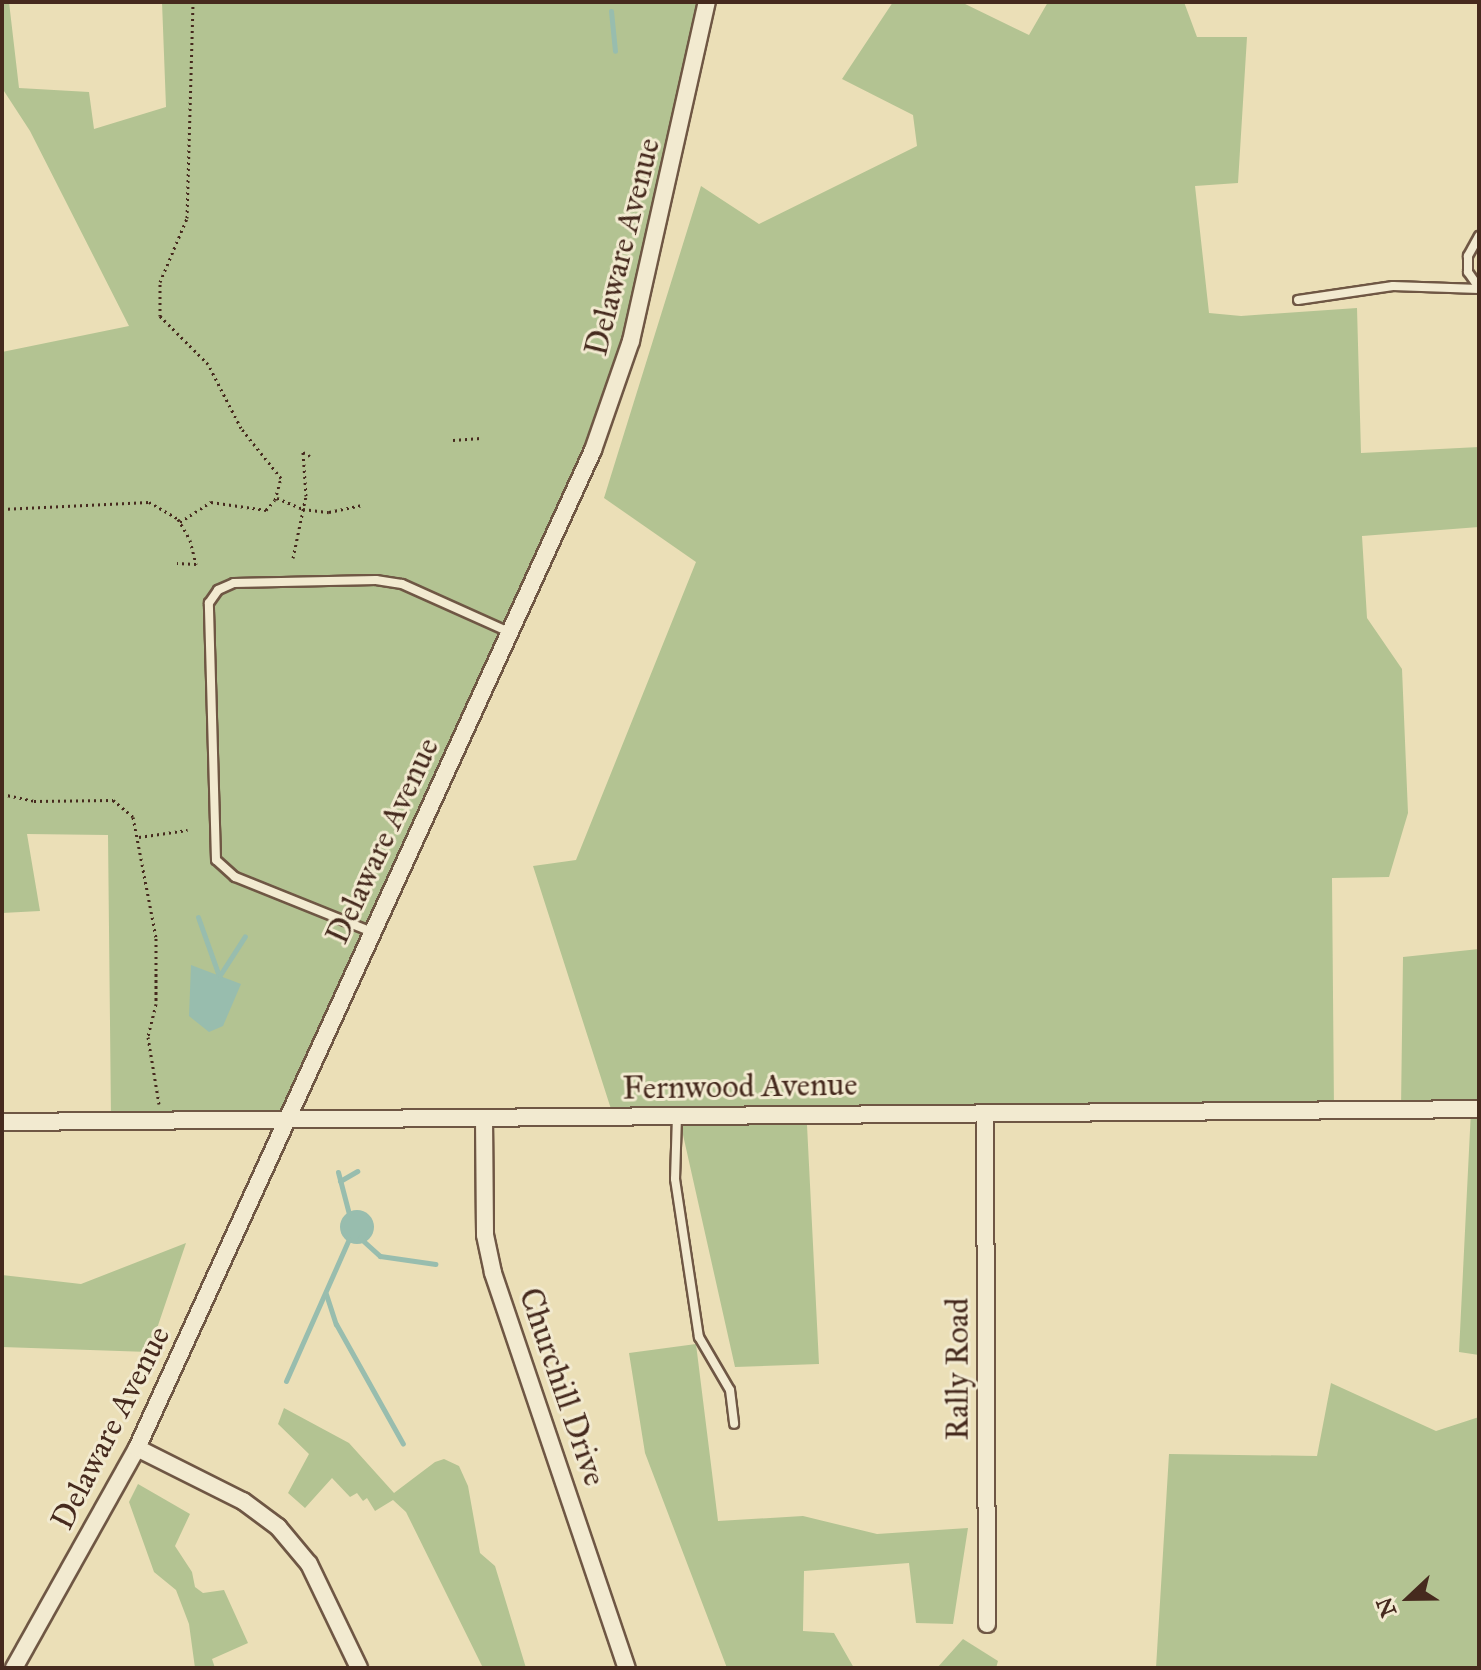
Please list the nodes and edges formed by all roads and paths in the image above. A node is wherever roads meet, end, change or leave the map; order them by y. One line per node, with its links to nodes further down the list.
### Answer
1 (193, 2): 9 (path)
2 (707, 2): 16 (street, Delaware Avenue)
3 (1479, 236): 4 (lane)
4 (1479, 288): 5 (lane)
5 (1298, 300)
6 (481, 438): 7 (path)
7 (453, 440)
8 (310, 456): 12 (path)
9 (276, 498): 12 (path); 13 (path)
10 (362, 505): 12 (path)
11 (2, 509): 13 (path)
12 (303, 509): 14 (path)
13 (180, 522): 15 (path)
14 (293, 558)
15 (177, 563)
16 (509, 632): 20 (street, Delaware Avenue); 20 (lane)
17 (2, 794): 19 (path)
18 (188, 830): 19 (path)
19 (139, 837): 25 (path)
20 (372, 932): 26 (street, Delaware Avenue)
21 (1479, 1109): 22 (street, Fernwood Avenue)
22 (985, 1113): 23 (street, Fernwood Avenue); 30 (street, Rally Road)
23 (677, 1116): 24 (street, Fernwood Avenue); 28 (lane)
24 (484, 1118): 26 (street, Fernwood Avenue); 33 (street, Churchill Drive)
25 (162, 1119): 26 (street, Fernwood Avenue); 27 (street, Fernwood Avenue)
26 (287, 1121): 29 (street, Delaware Avenue)
27 (2, 1122)
28 (734, 1424)
29 (137, 1448): 31 (street, Delaware Avenue); 32 (street)
30 (987, 1624)
31 (14, 1668)
32 (359, 1668)
33 (627, 1668)

